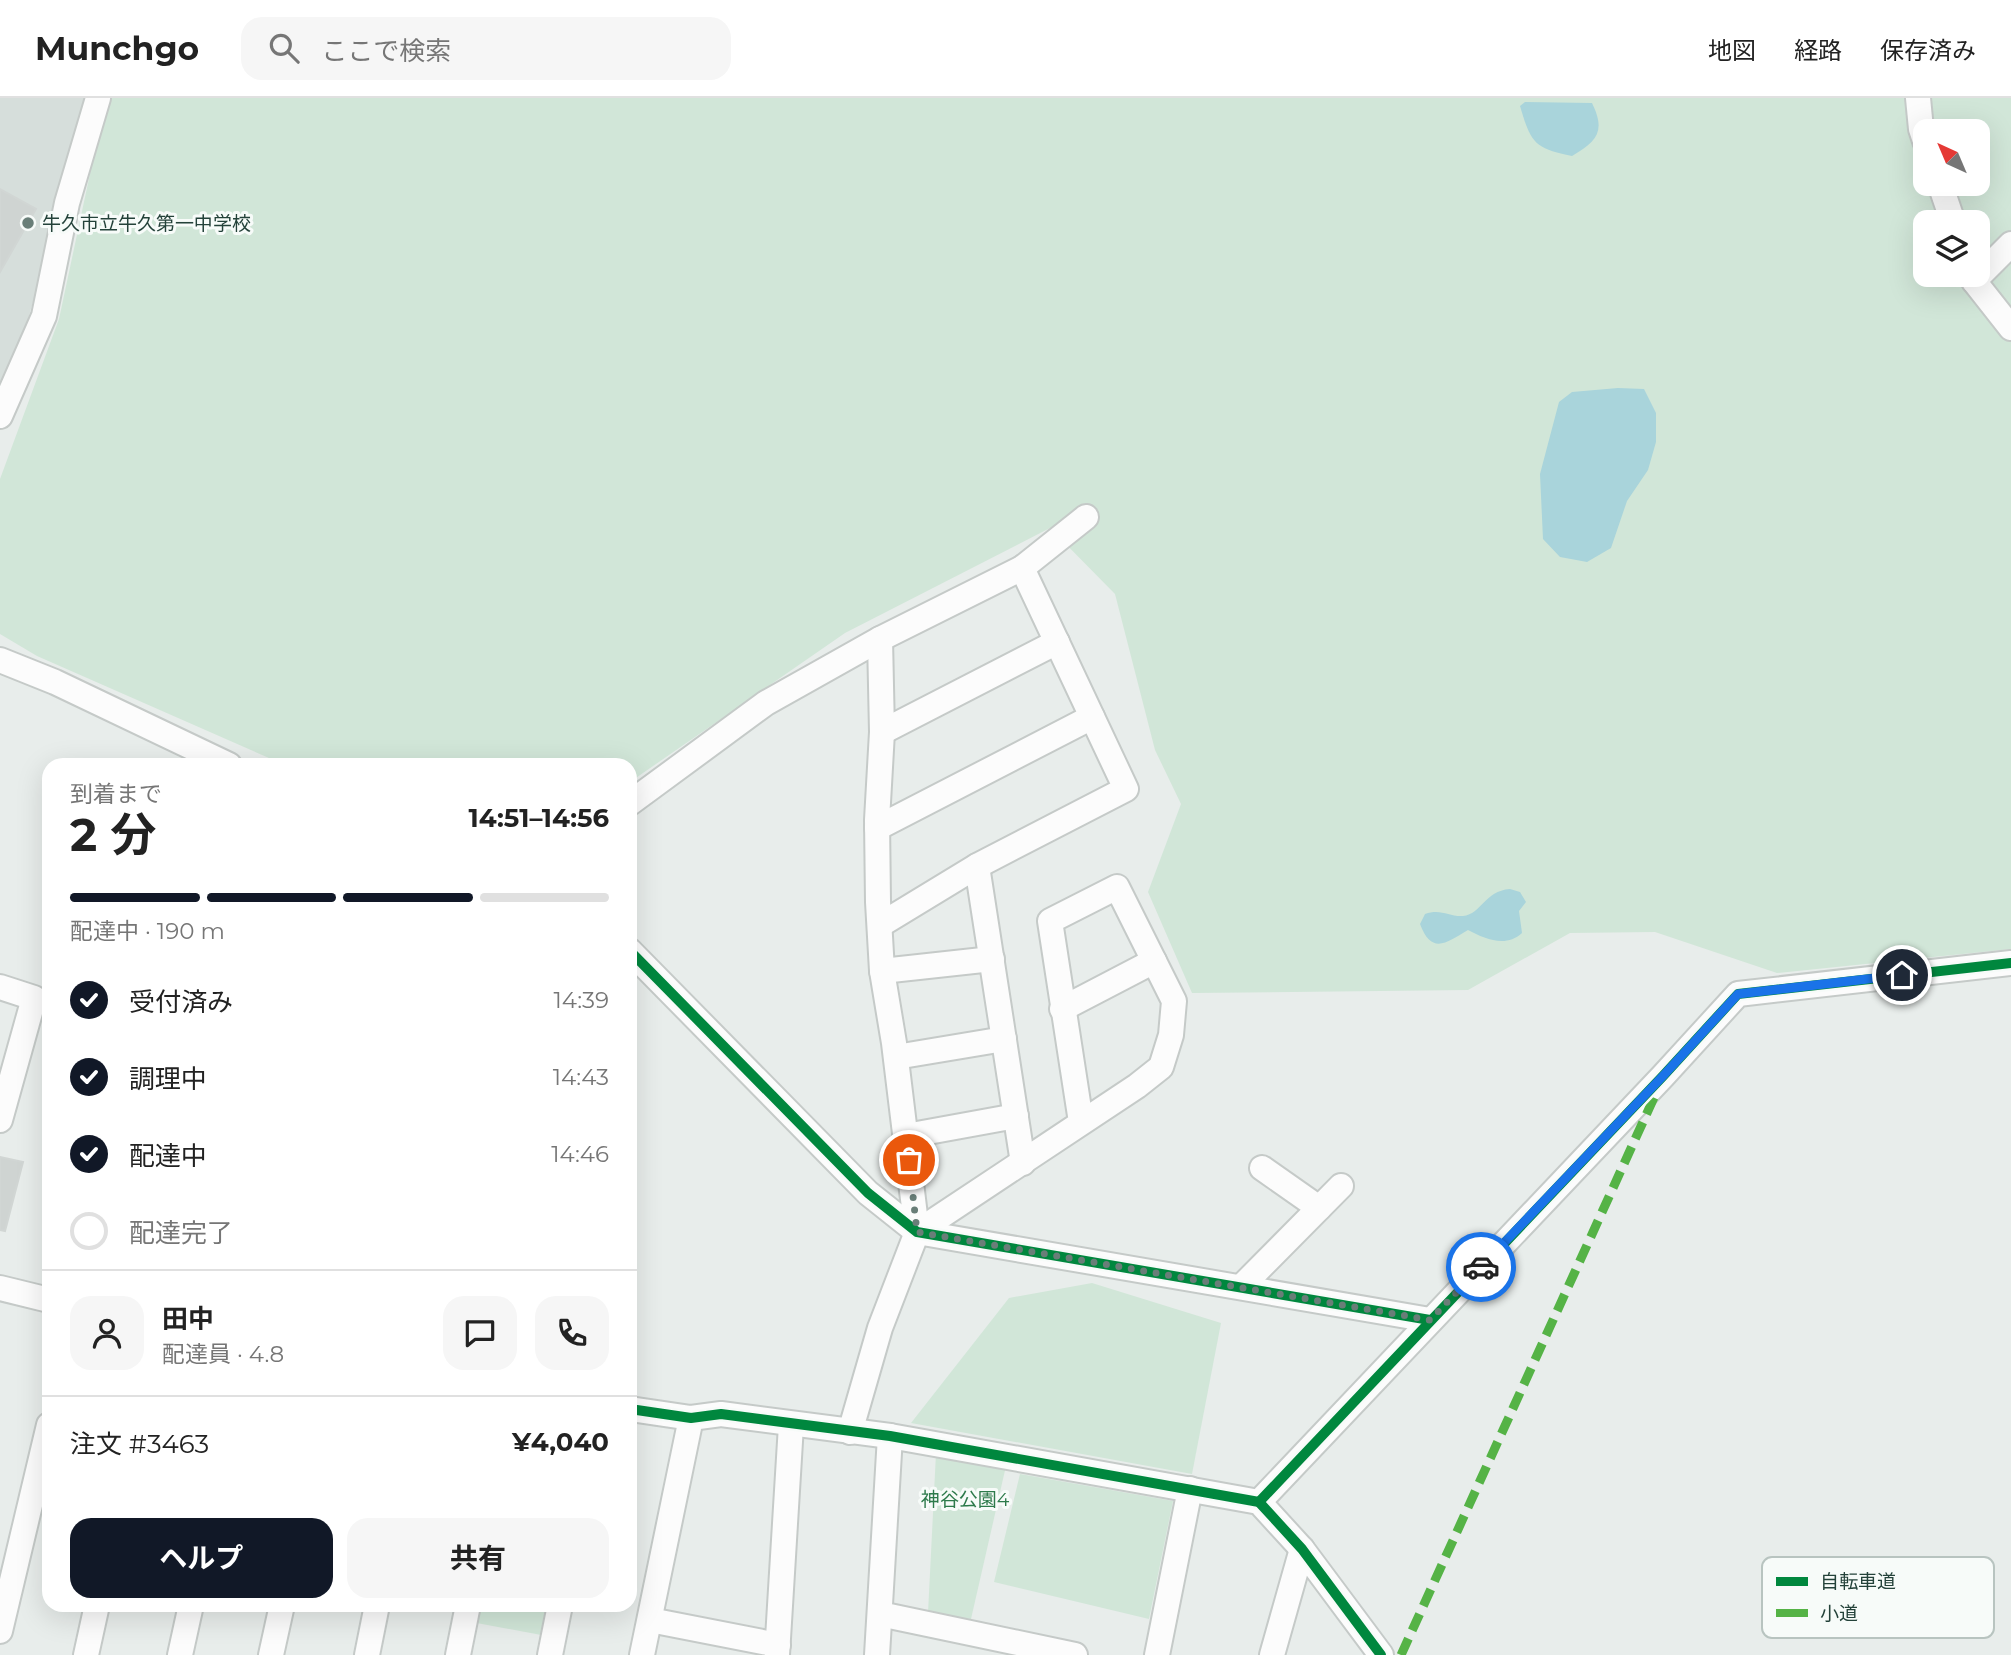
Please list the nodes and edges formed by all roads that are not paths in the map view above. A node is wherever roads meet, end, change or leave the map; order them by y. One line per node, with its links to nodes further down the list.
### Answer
1 (98, 98): 8 (street)
2 (1919, 98): 3 (street)
3 (1920, 119)
4 (2011, 244): 5 (street)
5 (1990, 263)
6 (1980, 287): 7 (street)
7 (2011, 328)
8 (0, 416)
9 (1086, 517): 10 (street)
10 (1022, 568): 11 (street); 12 (street)
11 (880, 639): 15 (street); 17 (street)
12 (1057, 642): 14 (street); 15 (street)
13 (0, 660): 16 (street)
14 (1092, 717): 18 (street); 19 (street)
15 (882, 732): 18 (street)
16 (214, 758)
17 (637, 798)
18 (877, 828): 20 (street)
19 (977, 866): 20 (street); 22 (street)
20 (880, 925): 25 (street)
21 (637, 958): 38 (street)
22 (992, 959): 25 (street); 28 (street)
23 (1154, 961): 27 (street); 27 (street); 32 (street)
24 (2011, 963): 42 (street)
25 (881, 971): 29 (street)
26 (0, 987): 31 (street)
27 (1062, 1009): 32 (street)
28 (1004, 1039): 29 (street); 30 (street)
29 (896, 1057): 33 (street)
30 (1016, 1116): 33 (street); 34 (street)
31 (0, 1120)
32 (1081, 1122): 34 (street)
33 (906, 1136): 38 (street)
34 (1023, 1163): 38 (street)
35 (1262, 1168): 37 (street)
36 (1341, 1186): 37 (street)
37 (1319, 1209): 39 (street)
38 (917, 1232): 39 (street); 46 (street)
39 (1241, 1287): 42 (street)
40 (0, 1288): 41 (street)
41 (42, 1298)
42 (1430, 1320): 50 (street)
43 (637, 1410): 44 (street)
44 (691, 1418): 45 (street); 59 (street)
45 (791, 1425): 46 (street); 62 (street)
46 (850, 1432): 47 (street)
47 (890, 1436): 49 (street); 58 (street)
48 (42, 1454): 60 (street)
49 (1190, 1489): 50 (street); 73 (street)
50 (1259, 1502): 51 (street)
51 (1302, 1549): 63 (street); 74 (street)
52 (95, 1612): 64 (street)
53 (189, 1612): 65 (street)
54 (280, 1612): 66 (street)
55 (376, 1612): 67 (street)
56 (467, 1612): 68 (street)
57 (559, 1612): 69 (street)
58 (880, 1614): 61 (street); 71 (street)
59 (650, 1620): 62 (street); 70 (street)
60 (0, 1631)
61 (970, 1644): 72 (street)
62 (777, 1650)
63 (1375, 1651)
64 (86, 1655)
65 (180, 1655)
66 (271, 1655)
67 (367, 1655)
68 (458, 1655)
69 (550, 1655)
70 (642, 1655)
71 (877, 1655)
72 (1070, 1655)
73 (1157, 1655)
74 (1272, 1655)

